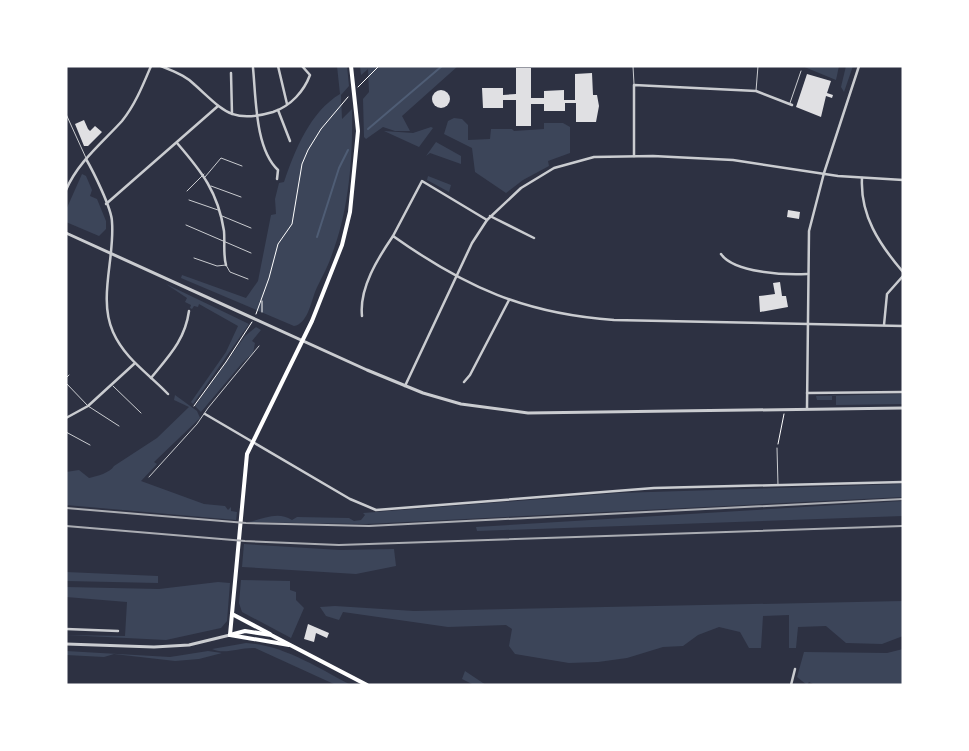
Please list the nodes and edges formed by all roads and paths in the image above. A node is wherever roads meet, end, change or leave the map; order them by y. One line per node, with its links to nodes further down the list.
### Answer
1 (151, 66): 27 (street)
2 (162, 66): 19 (street)
3 (278, 66): 17 (street)
4 (302, 66): 17 (street)
5 (352, 66): 70 (main road)
6 (379, 66): 13 (path)
7 (633, 66): 14 (lane)
8 (758, 66): 15 (lane)
9 (859, 66): 29 (street)
10 (254, 68): 23 (street)
11 (801, 71): 18 (lane)
12 (231, 73): 22 (street)
13 (360, 84)
14 (634, 85): 15 (street); 26 (street)
15 (756, 92): 18 (street)
16 (346, 99): 60 (path)
17 (287, 104): 20 (street)
18 (791, 104)
19 (218, 106): 22 (street); 25 (street)
20 (278, 110): 23 (street); 24 (street)
21 (66, 114): 27 (lane)
22 (232, 114): 23 (street)
23 (257, 116): 32 (street)
24 (290, 141)
25 (177, 143): 30 (street); 39 (street)
26 (634, 156): 29 (street); 42 (street)
27 (86, 159): 35 (street); 39 (street)
28 (242, 166): 30 (lane)
29 (824, 173): 31 (street); 56 (street)
30 (204, 176): 34 (street); 36 (lane)
31 (862, 178): 33 (street); 55 (street)
32 (277, 179)
33 (903, 180)
34 (211, 186): 37 (lane); 40 (street)
35 (66, 190)
36 (187, 191)
37 (241, 197)
38 (188, 200): 40 (lane)
39 (106, 204): 50 (street)
40 (219, 210): 41 (street)
41 (221, 216): 45 (lane); 49 (street)
42 (490, 216): 43 (street); 48 (street)
43 (487, 220): 47 (street); 58 (street)
44 (186, 226): 49 (lane)
45 (251, 228)
46 (66, 233): 50 (street)
47 (393, 236): 58 (street); 65 (street)
48 (534, 238)
49 (226, 243): 51 (lane); 54 (street)
50 (111, 252): 70 (street); 72 (street)
51 (251, 253)
52 (722, 254): 56 (street)
53 (194, 258): 54 (lane)
54 (226, 265): 59 (lane)
55 (903, 272)
56 (807, 274): 66 (street)
57 (903, 276): 68 (street)
58 (456, 278): 61 (street); 79 (street)
59 (248, 279)
60 (261, 300): 62 (path); 64 (path)
61 (509, 300): 66 (street); 76 (street)
62 (258, 310)
63 (190, 311): 75 (street)
64 (262, 312)
65 (362, 316)
66 (807, 324): 68 (street); 81 (street)
67 (251, 325): 84 (path)
68 (884, 325): 69 (street)
69 (903, 326)
70 (303, 340): 79 (street); 93 (main road)
71 (259, 346): 89 (lane)
72 (134, 364): 75 (street); 78 (street)
73 (69, 375): 74 (lane)
74 (66, 378)
75 (151, 378): 82 (street)
76 (464, 382)
77 (66, 384): 83 (lane)
78 (112, 385): 83 (street); 88 (lane)
79 (405, 386): 87 (street)
80 (903, 392): 81 (street)
81 (807, 393): 85 (street)
82 (168, 394)
83 (88, 406): 90 (street); 91 (lane)
84 (194, 406)
85 (808, 408): 86 (street); 87 (street)
86 (903, 408)
87 (784, 409): 95 (path)
88 (141, 413)
89 (205, 414): 93 (street); 96 (lane)
90 (66, 418)
91 (119, 426)
92 (66, 432): 94 (lane)
93 (251, 442): 98 (street); 99 (main road)
94 (90, 445)
95 (777, 448): 98 (lane)
96 (150, 477)
97 (903, 482): 98 (street)
98 (778, 486)
99 (232, 614): 102 (main road); 103 (main road)
100 (66, 629): 101 (street)
101 (118, 631)
102 (230, 635): 103 (main road); 104 (street); 105 (main road)
103 (271, 635): 105 (main road)
104 (66, 644)
105 (290, 646): 107 (main road)
106 (795, 669): 108 (street)
107 (367, 685)
108 (791, 685)

